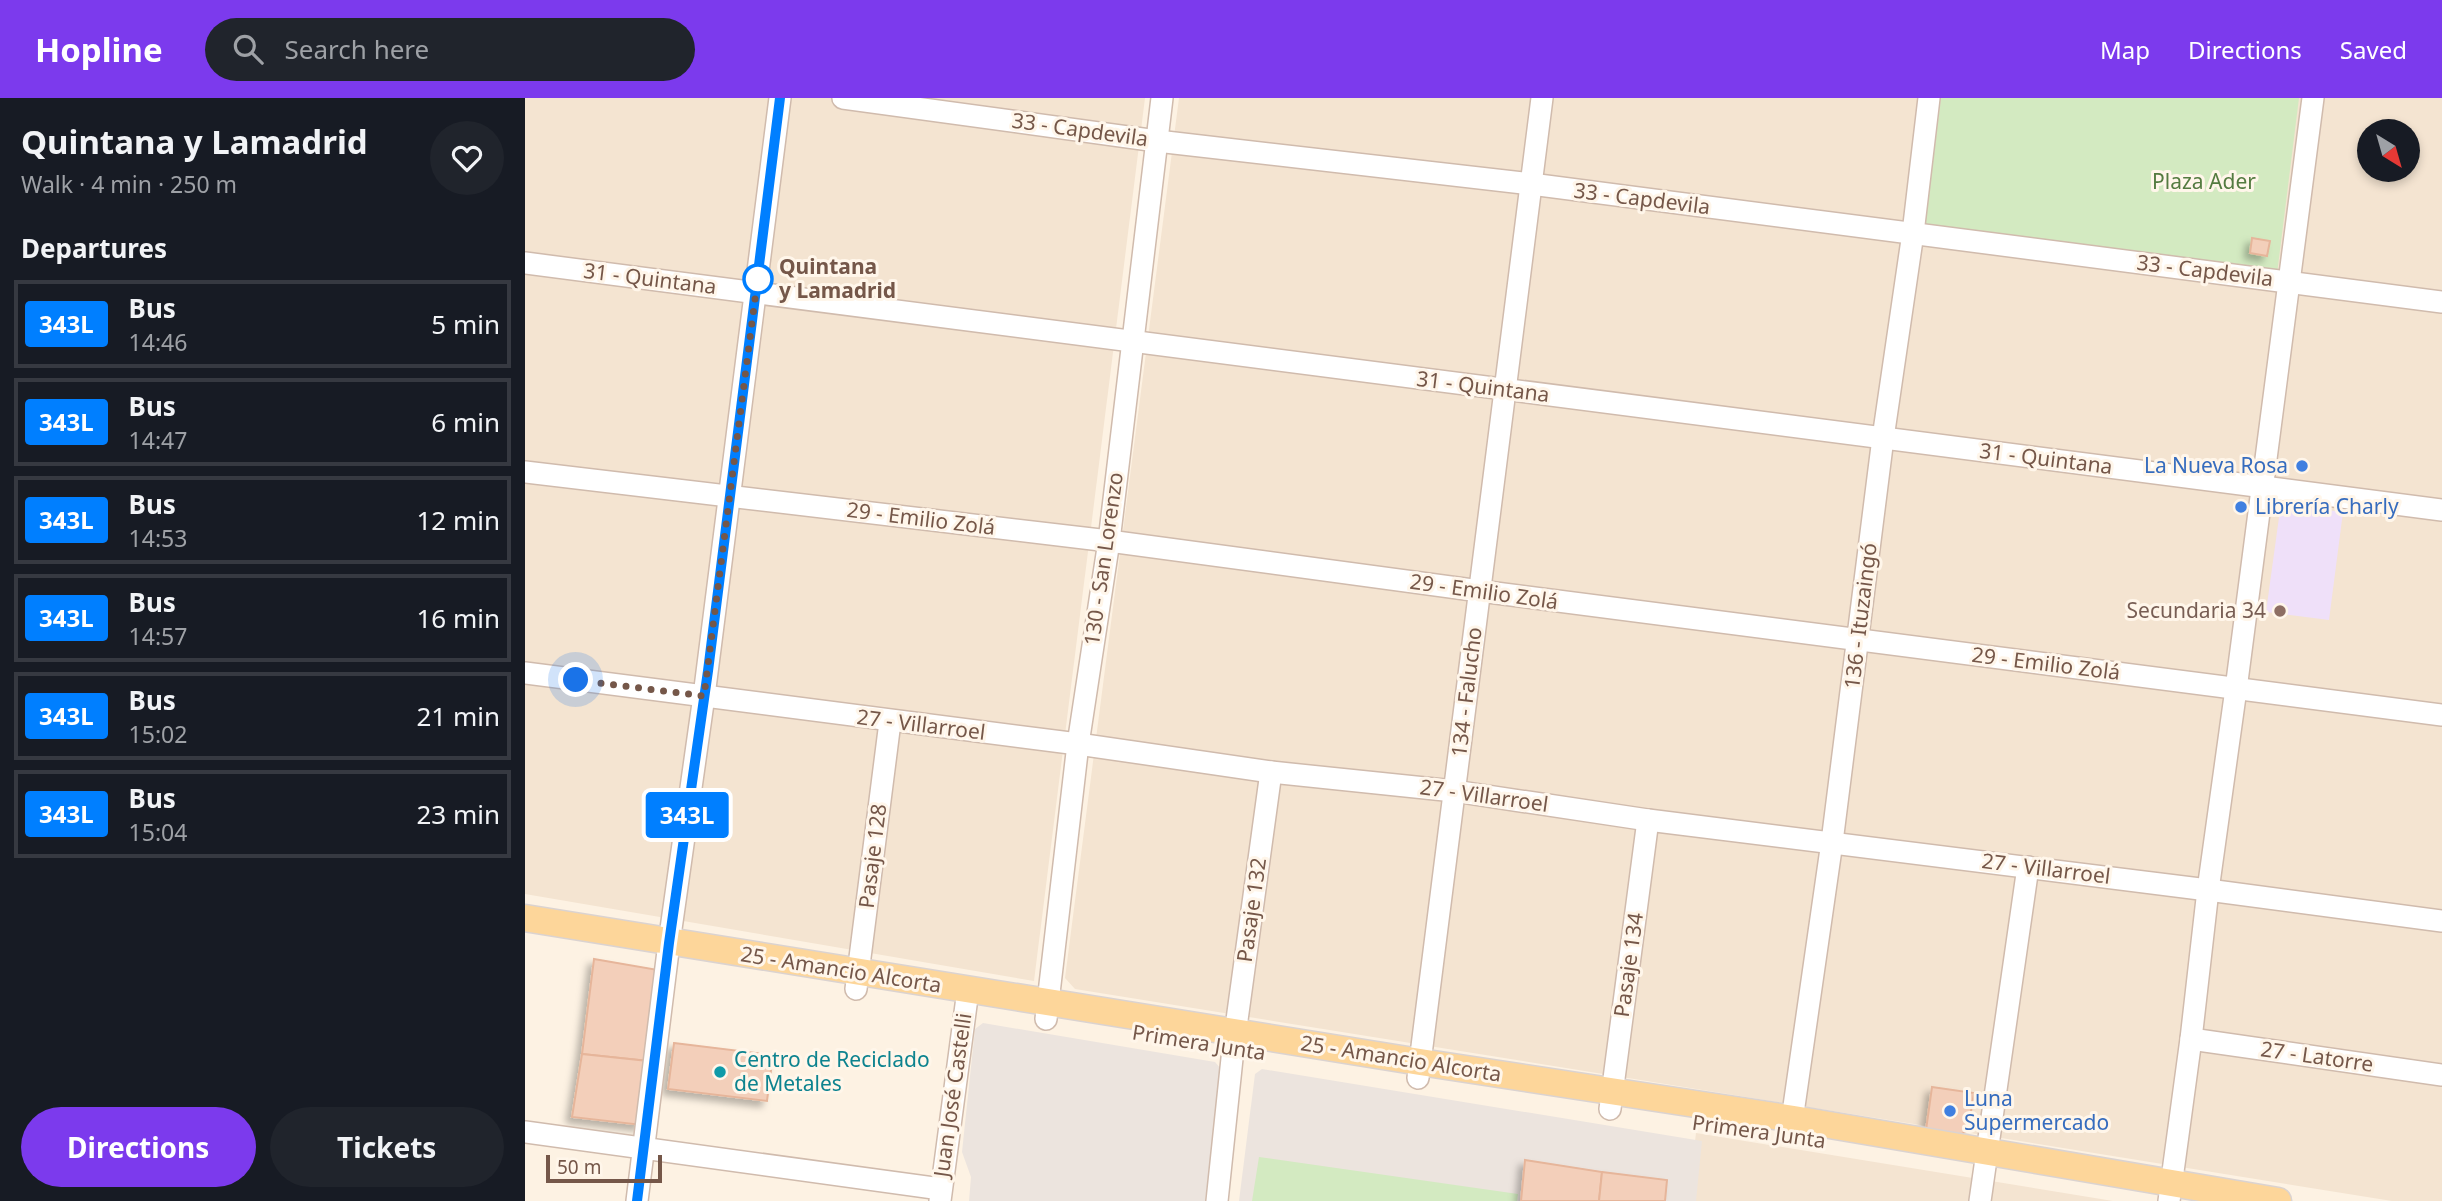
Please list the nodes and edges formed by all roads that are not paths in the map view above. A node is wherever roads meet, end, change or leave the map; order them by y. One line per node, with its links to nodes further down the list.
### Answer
1 (780, 98): 12 (street)
2 (843, 98): 7 (street, 33 - Capdevila)
3 (1162, 98): 7 (street, 130 - San Lorenzo)
4 (1542, 98): 8 (street, 134 - Falucho)
5 (1929, 98): 9 (street, 136 - Ituzaingó)
6 (2313, 98): 11 (street)
7 (1157, 141): 8 (street, 33 - Capdevila); 14 (street, 130 - San Lorenzo)
8 (1531, 184): 9 (street, 33 - Capdevila); 15 (street, 134 - Falucho)
9 (1913, 233): 11 (street, 33 - Capdevila); 16 (street, 136 - Ituzaingó)
10 (525, 263): 12 (street, 31 - Quintana)
11 (2288, 282): 13 (street, 33 - Capdevila); 18 (street)
12 (756, 293): 14 (street, 31 - Quintana); 19 (street)
13 (2442, 302)
14 (1131, 341): 15 (street, 31 - Quintana); 21 (street, 130 - San Lorenzo)
15 (1505, 389): 16 (street, 31 - Quintana); 22 (street, 134 - Falucho)
16 (1883, 438): 18 (street, 31 - Quintana); 23 (street, 136 - Ituzaingó)
17 (525, 472): 19 (street, 29 - Emilio Zolá)
18 (2263, 487): 20 (street, 31 - Quintana); 25 (street)
19 (730, 496): 21 (street, 29 - Emilio Zolá); 26 (street)
20 (2442, 510)
21 (1109, 541): 22 (street, 29 - Emilio Zolá); 29 (street, 130 - San Lorenzo)
22 (1480, 591): 23 (street, 29 - Emilio Zolá); 31 (street, 134 - Falucho)
23 (1859, 640): 25 (street, 29 - Emilio Zolá); 33 (street, 136 - Ituzaingó)
24 (525, 673): 26 (street, 27 - Villarroel)
25 (2236, 689): 27 (street, 29 - Emilio Zolá); 35 (street)
26 (704, 696): 28 (street, 27 - Villarroel); 39 (street)
27 (2442, 715)
28 (890, 722): 29 (street, 27 - Villarroel); 40 (street, Pasaje 128)
29 (1078, 744): 30 (street, 27 - Villarroel); 42 (street, 130 - San Lorenzo)
30 (1271, 772): 31 (street, 27 - Villarroel); 43 (street, Pasaje 132)
31 (1454, 791): 32 (street, 27 - Villarroel); 45 (street, 134 - Falucho)
32 (1648, 820): 33 (street, 27 - Villarroel); 47 (street, Pasaje 134)
33 (1832, 842): 34 (street, 27 - Villarroel); 48 (street, 136 - Ituzaingó)
34 (2028, 867): 35 (street, 27 - Villarroel); 51 (street)
35 (2208, 890): 37 (street, 27 - Villarroel); 44 (street)
36 (525, 918): 39 (main road)
37 (2442, 921)
38 (525, 936): 39 (main road, Primera Junta)
39 (668, 951): 40 (main road, Primera Junta); 50 (street)
40 (858, 981): 41 (main road, Primera Junta)
41 (967, 998): 42 (main road, Primera Junta); 52 (street, Juan José Castelli)
42 (1047, 1011): 43 (main road, Primera Junta)
43 (1234, 1040): 45 (main road, Primera Junta); 55 (street, Pasaje 132)
44 (2191, 1040): 46 (street, 27 - Latorre); 53 (street)
45 (1419, 1070): 47 (main road, Primera Junta)
46 (2442, 1075)
47 (1611, 1101): 48 (main road, Primera Junta)
48 (1792, 1127): 51 (main road)
49 (525, 1132): 50 (street)
50 (644, 1147): 52 (street); 54 (street)
51 (1987, 1161): 53 (main road); 56 (street)
52 (940, 1195)
53 (2167, 1196): 57 (main road)
54 (637, 1201)
55 (1217, 1201)
56 (1980, 1201)
57 (2278, 1201)

